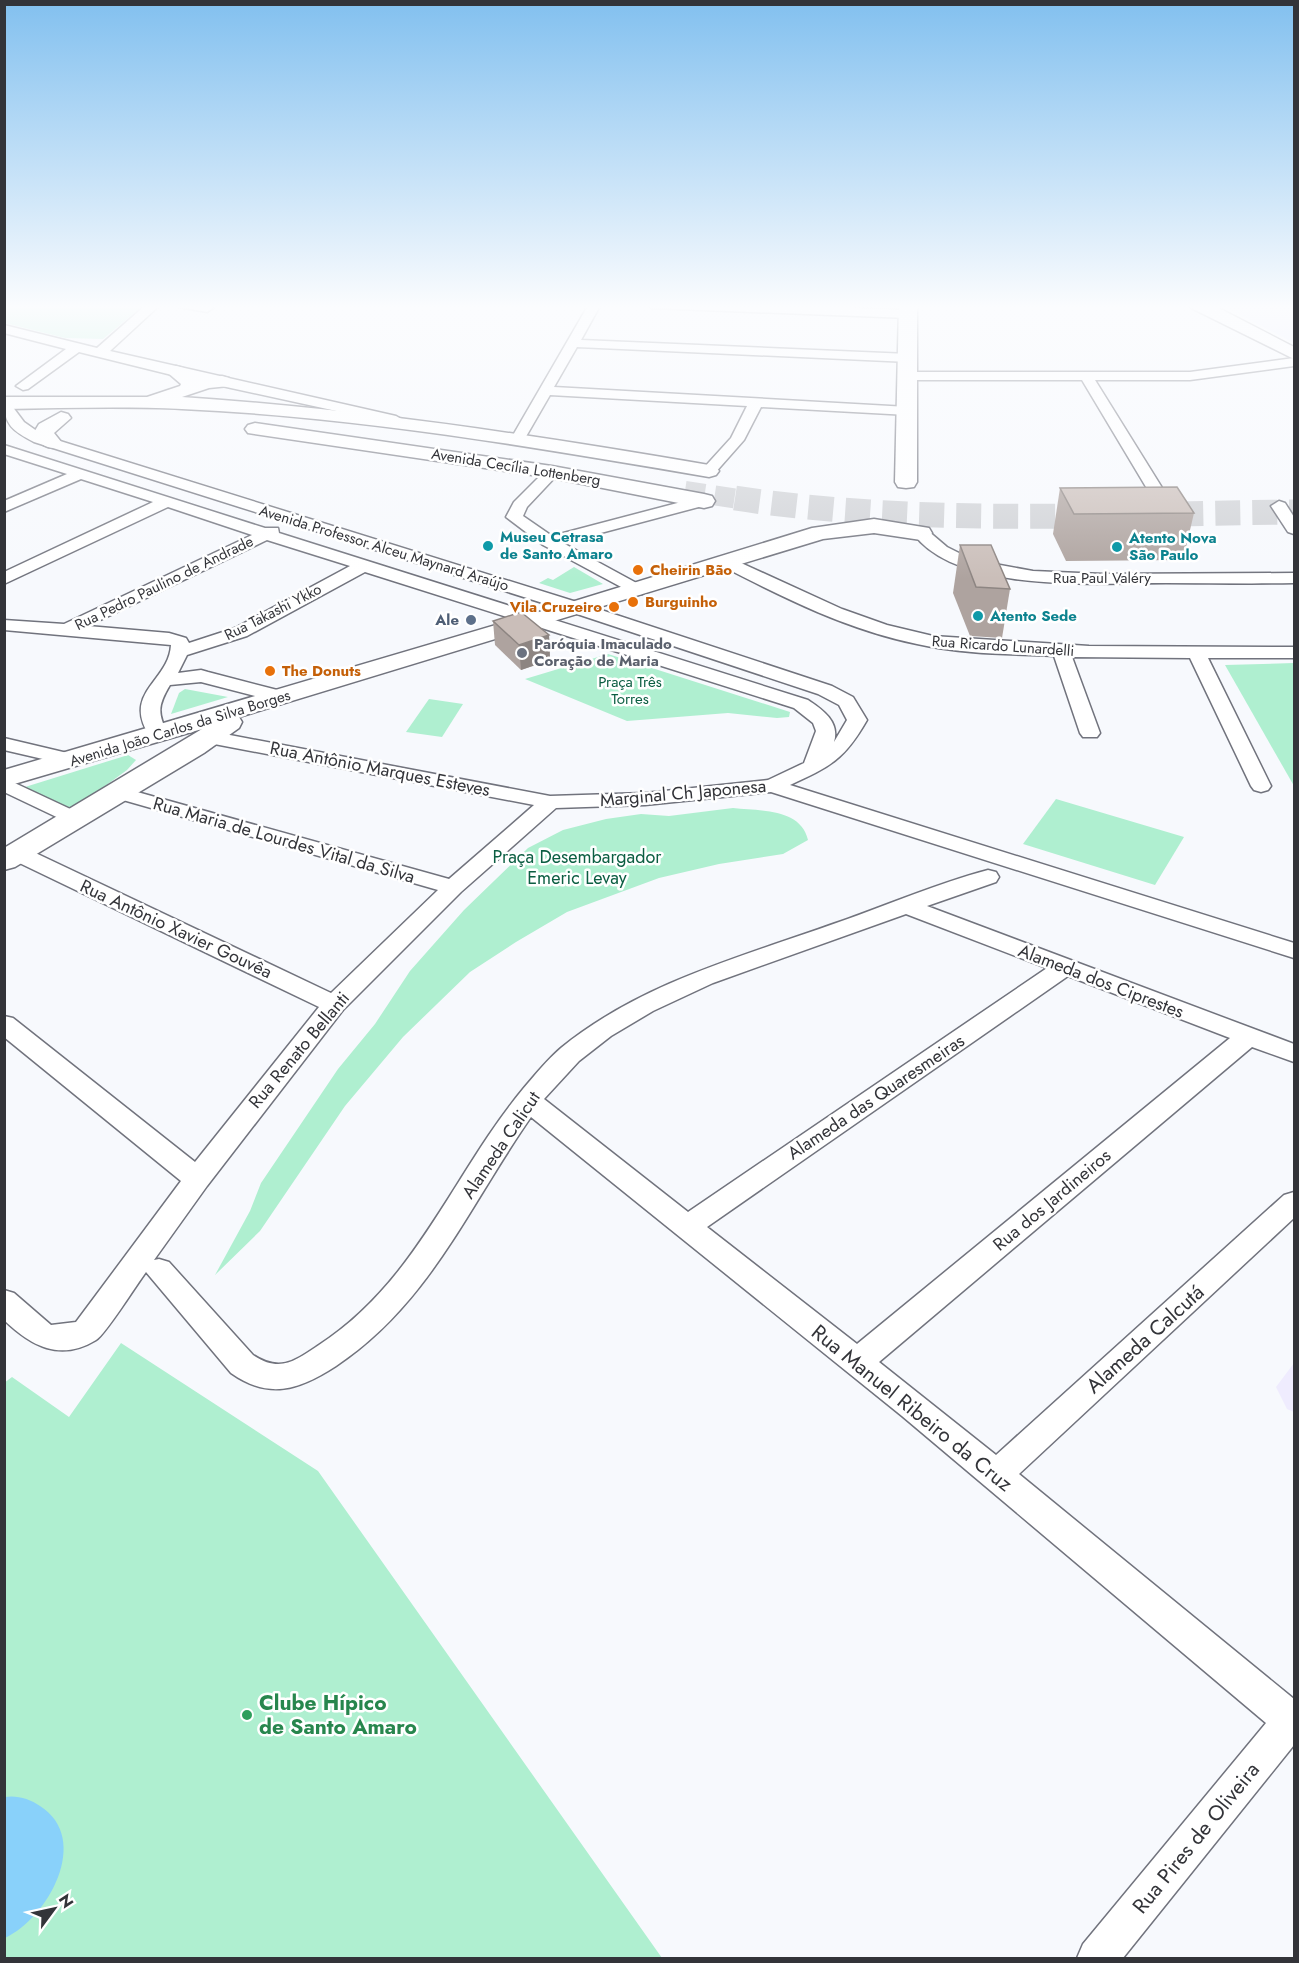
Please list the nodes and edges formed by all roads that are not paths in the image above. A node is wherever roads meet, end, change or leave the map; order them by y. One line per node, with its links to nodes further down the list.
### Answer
1 (167, 396): 7 (main road)
2 (276, 396): 12 (street)
3 (541, 396): 15 (street)
4 (633, 396): 8 (street)
5 (908, 396): 10 (main road)
6 (1098, 396): 28 (street)
7 (133, 401): 9 (main road); 12 (main road)
8 (756, 402): 10 (street); 22 (street)
9 (6, 411): 11 (main road); 17 (street, Avenida Professor Alceu Maynard Araújo)
10 (908, 411): 23 (main road)
11 (61, 418): 13 (main road); 17 (main road)
12 (364, 418): 15 (main road, Avenida Cecília Lottenberg); 16 (main road); 22 (main road)
13 (167, 422)
14 (231, 427): 16 (main road, Avenida Cecília Lottenberg)
15 (519, 437): 22 (main road, Avenida Cecília Lottenberg)
16 (318, 438): 18 (main road, Avenida Cecília Lottenberg)
17 (52, 444): 29 (street, Avenida Professor Alceu Maynard Araújo)
18 (384, 447): 20 (main road, Avenida Cecília Lottenberg); 22 (main road)
19 (4, 449): 21 (street, Avenida Professor Alceu Maynard Araújo)
20 (552, 472): 24 (main road, Avenida Cecília Lottenberg); 33 (street)
21 (80, 474): 25 (street, Avenida Professor Alceu Maynard Araújo); 27 (street)
22 (698, 480)
23 (906, 482)
24 (704, 501): 33 (street)
25 (167, 502): 32 (street, Avenida Professor Alceu Maynard Araújo); 37 (street)
26 (1279, 506): 30 (street)
27 (4, 507)
28 (1166, 507)
29 (294, 520): 32 (street, Rua Pedro Paulino de Andrade); 39 (street, Avenida Professor Alceu Maynard Araújo)
30 (1294, 529)
31 (921, 533): 34 (main road, Avenida João Carlos da Silva Borges); 36 (street, Rua Paul Valéry)
32 (265, 534): 35 (street, Avenida Professor Alceu Maynard Araújo); 42 (street, Rua Pedro Paulino de Andrade)
33 (549, 542): 38 (street)
34 (728, 562): 38 (main road, Avenida João Carlos da Silva Borges); 43 (street, Rua Ricardo Lunardelli)
35 (365, 565): 40 (street, Avenida Professor Alceu Maynard Araújo); 44 (street, Rua Takashi Ykko)
36 (1294, 578)
37 (4, 579)
38 (636, 590): 39 (main road, Avenida João Carlos da Silva Borges)
39 (577, 608): 40 (main road, Avenida João Carlos da Silva Borges); 50 (street, Avenida Professor Alceu Maynard Araújo)
40 (535, 621): 49 (main road, Avenida João Carlos da Silva Borges); 52 (street, Avenida Professor Alceu Maynard Araújo)
41 (4, 625): 42 (street)
42 (66, 630): 44 (street)
43 (1061, 651): 45 (street, Rua Ricardo Lunardelli); 53 (street)
44 (179, 652): 47 (street); 48 (street)
45 (1196, 652): 46 (street, Rua Ricardo Lunardelli); 64 (street)
46 (1294, 652)
47 (201, 676): 48 (street); 49 (street)
48 (162, 680): 54 (street)
49 (282, 697): 51 (main road, Avenida João Carlos da Silva Borges)
50 (844, 699): 52 (street); 57 (street)
51 (247, 708): 54 (main road, Avenida João Carlos da Silva Borges); 56 (main road)
52 (817, 714): 55 (street)
53 (1090, 733)
54 (159, 734): 59 (main road, Avenida João Carlos da Silva Borges); 60 (main road)
55 (826, 735): 57 (street); 61 (street)
56 (209, 737): 60 (main road); 66 (street, Rua Antônio Marques Esteves)
57 (847, 738): 61 (street)
58 (4, 744): 59 (street)
59 (73, 760): 62 (main road, Avenida João Carlos da Silva Borges)
60 (164, 765): 65 (main road)
61 (812, 767): 63 (street, Marginal Ch Japonesa)
62 (4, 782): 67 (street)
63 (772, 786): 66 (street, Marginal Ch Japonesa); 72 (street)
64 (1261, 786)
65 (116, 792): 67 (main road); 70 (street, Rua Maria de Lourdes Vital da Silva)
66 (550, 802): 70 (street, Rua Renato Bellanti)
67 (74, 818): 68 (main road)
68 (11, 857): 74 (street, Rua Antônio Xavier Gouvêa)
69 (988, 877): 71 (street, Alameda Calicut)
70 (453, 887): 74 (street, Rua Renato Bellanti)
71 (908, 907): 73 (street, Alameda dos Ciprestes); 78 (street, Alameda Calicut)
72 (1294, 951)
73 (1065, 967): 76 (street, Alameda dos Ciprestes); 81 (street, Alameda das Quaresmeiras)
74 (334, 1004): 79 (street, Rua Renato Bellanti)
75 (4, 1023): 79 (street)
76 (1249, 1036): 77 (street, Alameda dos Ciprestes); 84 (street, Rua dos Jardineiros)
77 (1294, 1053)
78 (528, 1101): 81 (street, Rua Manuel Ribeiro da Cruz); 82 (street, Alameda Calicut)
79 (197, 1179): 83 (street, Rua Renato Bellanti)
80 (1294, 1202): 85 (street, Alameda Calcutá)
81 (688, 1226): 84 (street, Rua Manuel Ribeiro da Cruz)
82 (159, 1270)
83 (4, 1301)
84 (856, 1363): 85 (street, Rua Manuel Ribeiro da Cruz)
85 (996, 1475): 86 (street, Rua Manuel Ribeiro da Cruz)
86 (1293, 1719): 87 (street, Rua Pires de Oliveira)
87 (1097, 1959)

